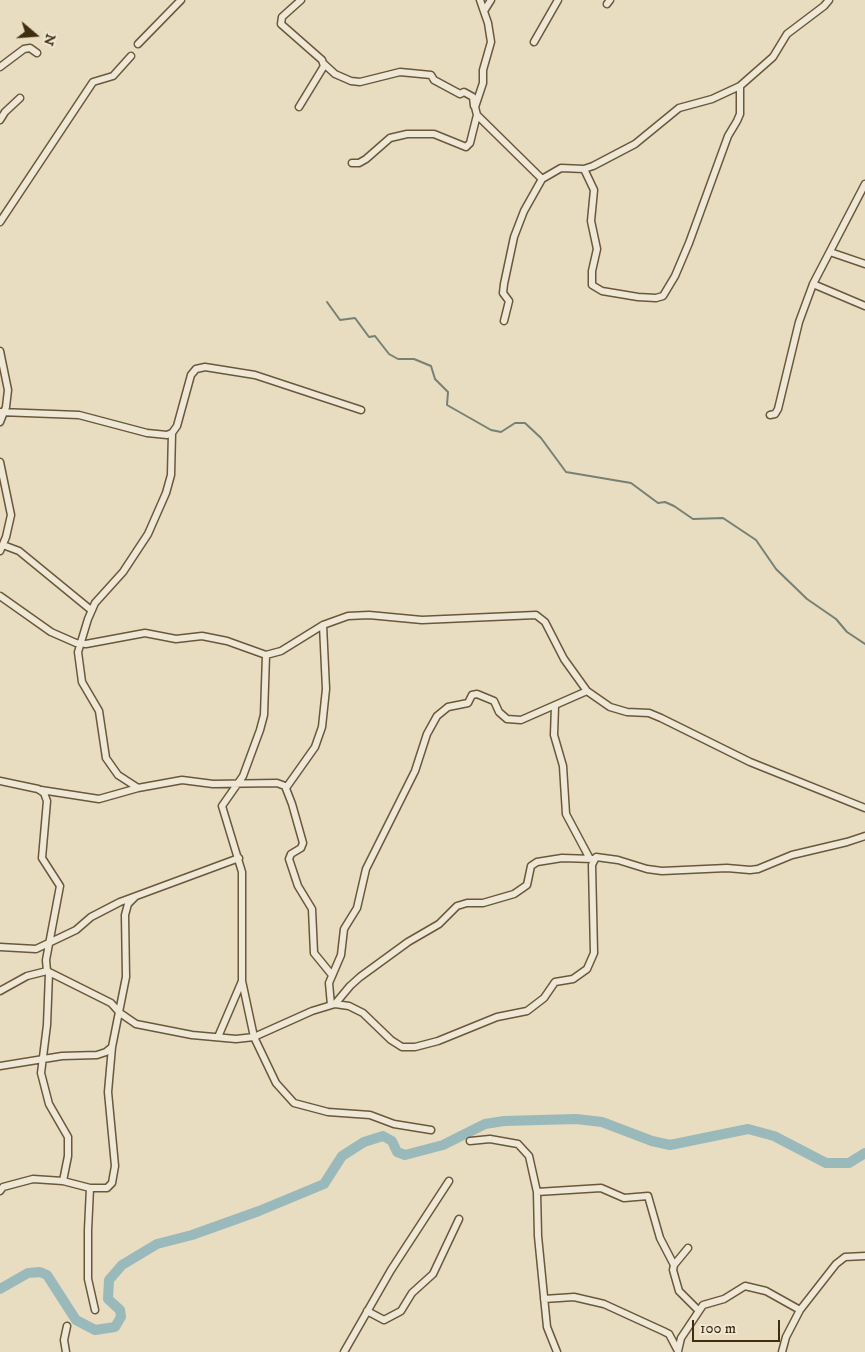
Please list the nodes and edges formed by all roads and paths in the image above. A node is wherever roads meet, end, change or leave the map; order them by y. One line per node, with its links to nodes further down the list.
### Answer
1 (181, 0): 9 (street)
2 (301, 0): 12 (street)
3 (480, 0): 7 (street)
4 (491, 0): 7 (street)
5 (558, 0): 8 (street)
6 (829, 0): 14 (street)
7 (484, 11): 17 (street)
8 (534, 42)
9 (138, 44)
10 (37, 53): 13 (street)
11 (132, 56): 24 (street)
12 (323, 63): 16 (street); 17 (street)
13 (0, 67)
14 (740, 86): 21 (street); 21 (street)
15 (20, 98): 19 (street)
16 (298, 107)
17 (475, 107): 18 (street)
18 (476, 115): 20 (street); 22 (street)
19 (0, 120)
20 (352, 163)
21 (584, 169): 22 (street)
22 (542, 179): 29 (street)
23 (865, 184): 25 (street)
24 (0, 222)
25 (830, 252): 26 (street); 27 (street)
26 (865, 264)
27 (813, 284): 28 (street); 33 (street)
28 (865, 306)
29 (504, 321)
30 (0, 351): 32 (street)
31 (361, 410): 35 (street)
32 (2, 412): 34 (street); 35 (street)
33 (770, 415)
34 (0, 422)
35 (172, 432): 39 (street)
36 (0, 462): 37 (street)
37 (2, 548): 39 (street)
38 (0, 596): 41 (street)
39 (91, 610): 41 (street)
40 (323, 625): 42 (street); 43 (street); 48 (street)
41 (79, 644): 42 (street); 47 (street)
42 (266, 655): 46 (street)
43 (587, 691): 44 (street); 50 (street)
44 (555, 706): 53 (street); 58 (street)
45 (0, 782): 49 (street)
46 (239, 783): 47 (street); 48 (street); 52 (street)
47 (138, 788): 49 (street)
48 (286, 788): 58 (street)
49 (41, 790): 55 (street)
50 (865, 808)
51 (865, 836): 53 (street)
52 (239, 858): 54 (street); 59 (street)
53 (592, 859): 61 (street); 61 (street)
54 (135, 897): 55 (street); 62 (street)
55 (49, 943): 56 (street); 57 (street)
56 (0, 947)
57 (48, 972): 60 (street); 62 (street); 66 (street)
58 (332, 974): 61 (street)
59 (242, 981): 63 (street); 64 (street)
60 (0, 991)
61 (333, 1005): 64 (street)
62 (120, 1013): 63 (street); 65 (street)
63 (218, 1037): 64 (street)
64 (254, 1037): 68 (street)
65 (112, 1047): 66 (street); 73 (street)
66 (41, 1060): 67 (street); 70 (street)
67 (0, 1066)
68 (431, 1130)
69 (470, 1140): 74 (street)
70 (63, 1181): 72 (street); 73 (street)
71 (449, 1182): 83 (street)
72 (1, 1188)
73 (90, 1188): 80 (street)
74 (537, 1192): 78 (street); 79 (street)
75 (460, 1219): 83 (street)
76 (688, 1248): 78 (street)
77 (865, 1256): 82 (street)
78 (674, 1265): 81 (street)
79 (544, 1299): 87 (street); 88 (street)
80 (95, 1310)
81 (698, 1310): 82 (street); 88 (street)
82 (800, 1310): 89 (street)
83 (367, 1311): 86 (street)
84 (67, 1326): 85 (street)
85 (66, 1352)
86 (344, 1352)
87 (557, 1352)
88 (678, 1352)
89 (782, 1352)

